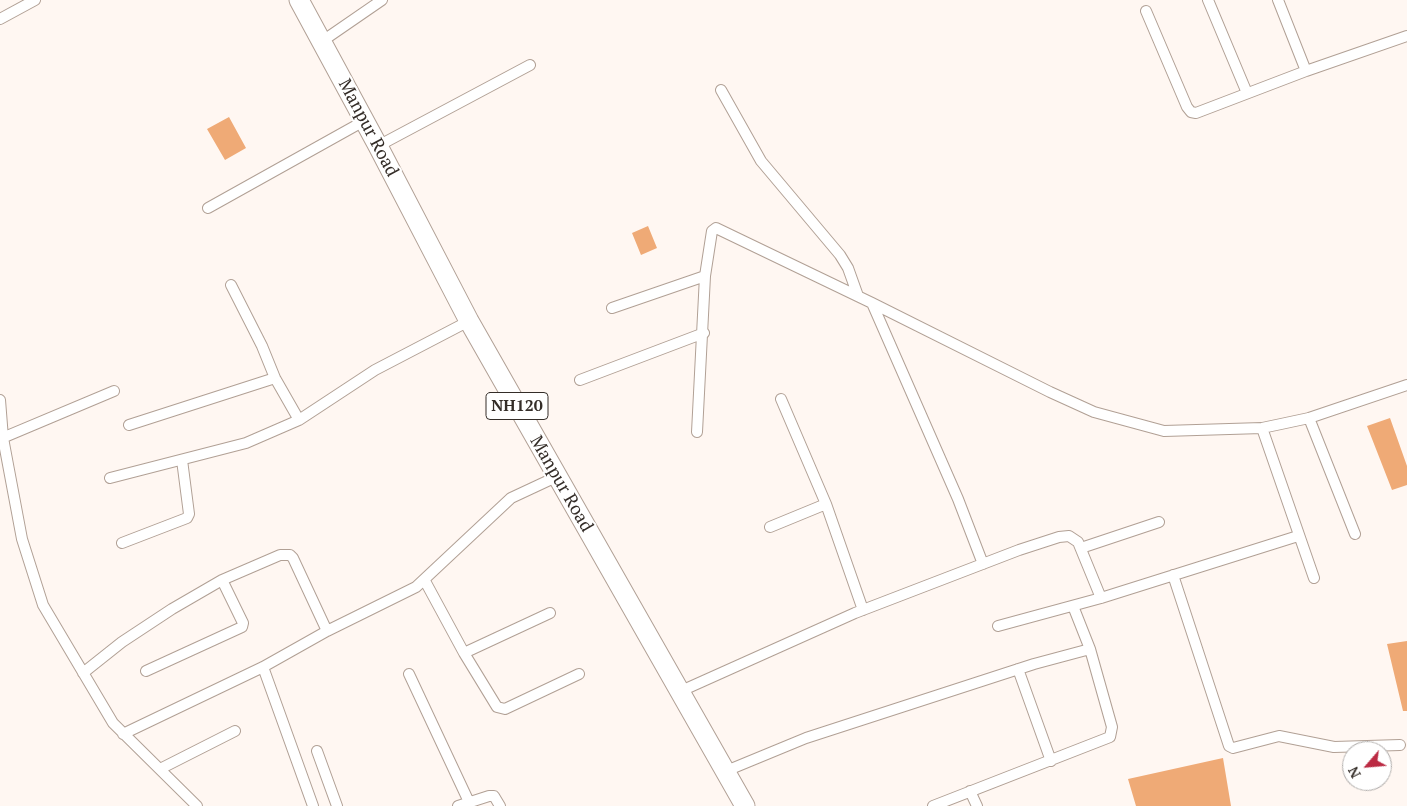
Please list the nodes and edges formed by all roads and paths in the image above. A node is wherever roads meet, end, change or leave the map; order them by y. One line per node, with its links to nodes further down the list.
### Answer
1 (35, 0): 7 (street)
2 (299, 0): 9 (highway, Manpur Road / NH120)
3 (382, 0): 9 (street)
4 (1208, 0): 13 (street)
5 (1278, 0): 11 (street)
6 (1146, 12): 13 (street)
7 (0, 19)
8 (1407, 36): 11 (street)
9 (321, 42): 14 (highway, Manpur Road / NH120)
10 (530, 65): 15 (street)
11 (1306, 71): 13 (street)
12 (721, 90): 19 (street)
13 (1248, 94)
14 (364, 121): 15 (highway, Manpur Road / NH120); 16 (street)
15 (378, 146): 22 (highway, Manpur Road / NH120)
16 (208, 208)
17 (705, 276): 19 (street); 21 (street); 23 (street)
18 (231, 285): 24 (street)
19 (858, 296): 20 (street)
20 (872, 303): 33 (street); 46 (street)
21 (612, 308)
22 (469, 321): 31 (street); 37 (highway, Manpur Road / NH120)
23 (704, 333): 25 (street); 34 (street)
24 (275, 378): 31 (street); 32 (street)
25 (580, 380)
26 (1407, 385): 30 (street)
27 (114, 391): 35 (street)
28 (781, 399): 39 (street)
29 (0, 400): 35 (street)
30 (1309, 418): 33 (street); 42 (street)
31 (299, 420): 36 (street)
32 (129, 425)
33 (1262, 428): 43 (street)
34 (697, 432)
35 (2, 438): 62 (street)
36 (182, 460): 38 (street); 44 (street)
37 (556, 477): 50 (street); 65 (highway, Manpur Road / NH120)
38 (110, 478)
39 (826, 504): 41 (street); 53 (street)
40 (1159, 522): 45 (street)
41 (770, 527)
42 (1356, 534)
43 (1298, 536): 47 (street); 48 (street)
44 (122, 543)
45 (1081, 548): 46 (street); 51 (street)
46 (983, 564): 53 (street)
47 (1173, 575): 51 (street); 68 (street)
48 (1314, 578)
49 (222, 580): 56 (street); 61 (street); 62 (street)
50 (424, 581): 56 (street); 58 (street)
51 (1101, 598): 52 (street)
52 (1073, 606): 55 (street); 57 (street)
53 (863, 610): 65 (street)
54 (550, 613): 58 (street)
55 (998, 626)
56 (327, 631): 59 (street)
57 (1090, 649): 60 (street); 70 (street)
58 (464, 653): 64 (street)
59 (264, 667): 67 (street); 76 (street)
60 (1018, 669): 70 (street); 72 (street)
61 (146, 671)
62 (82, 673): 67 (street)
63 (409, 674): 74 (street)
64 (579, 674)
65 (680, 691): 72 (highway, Manpur Road / NH120)
66 (235, 731): 71 (street)
67 (123, 734): 71 (street)
68 (1400, 745)
69 (316, 752): 77 (street)
70 (1051, 761): 73 (street)
71 (160, 769): 75 (street)
72 (726, 771): 80 (highway, Manpur Road / NH120)
73 (970, 791): 81 (street); 82 (street)
74 (469, 802): 78 (street); 79 (street)
75 (197, 806)
76 (313, 806)
77 (337, 806)
78 (458, 806)
79 (500, 806)
80 (746, 806)
81 (934, 806)
82 (977, 806)

